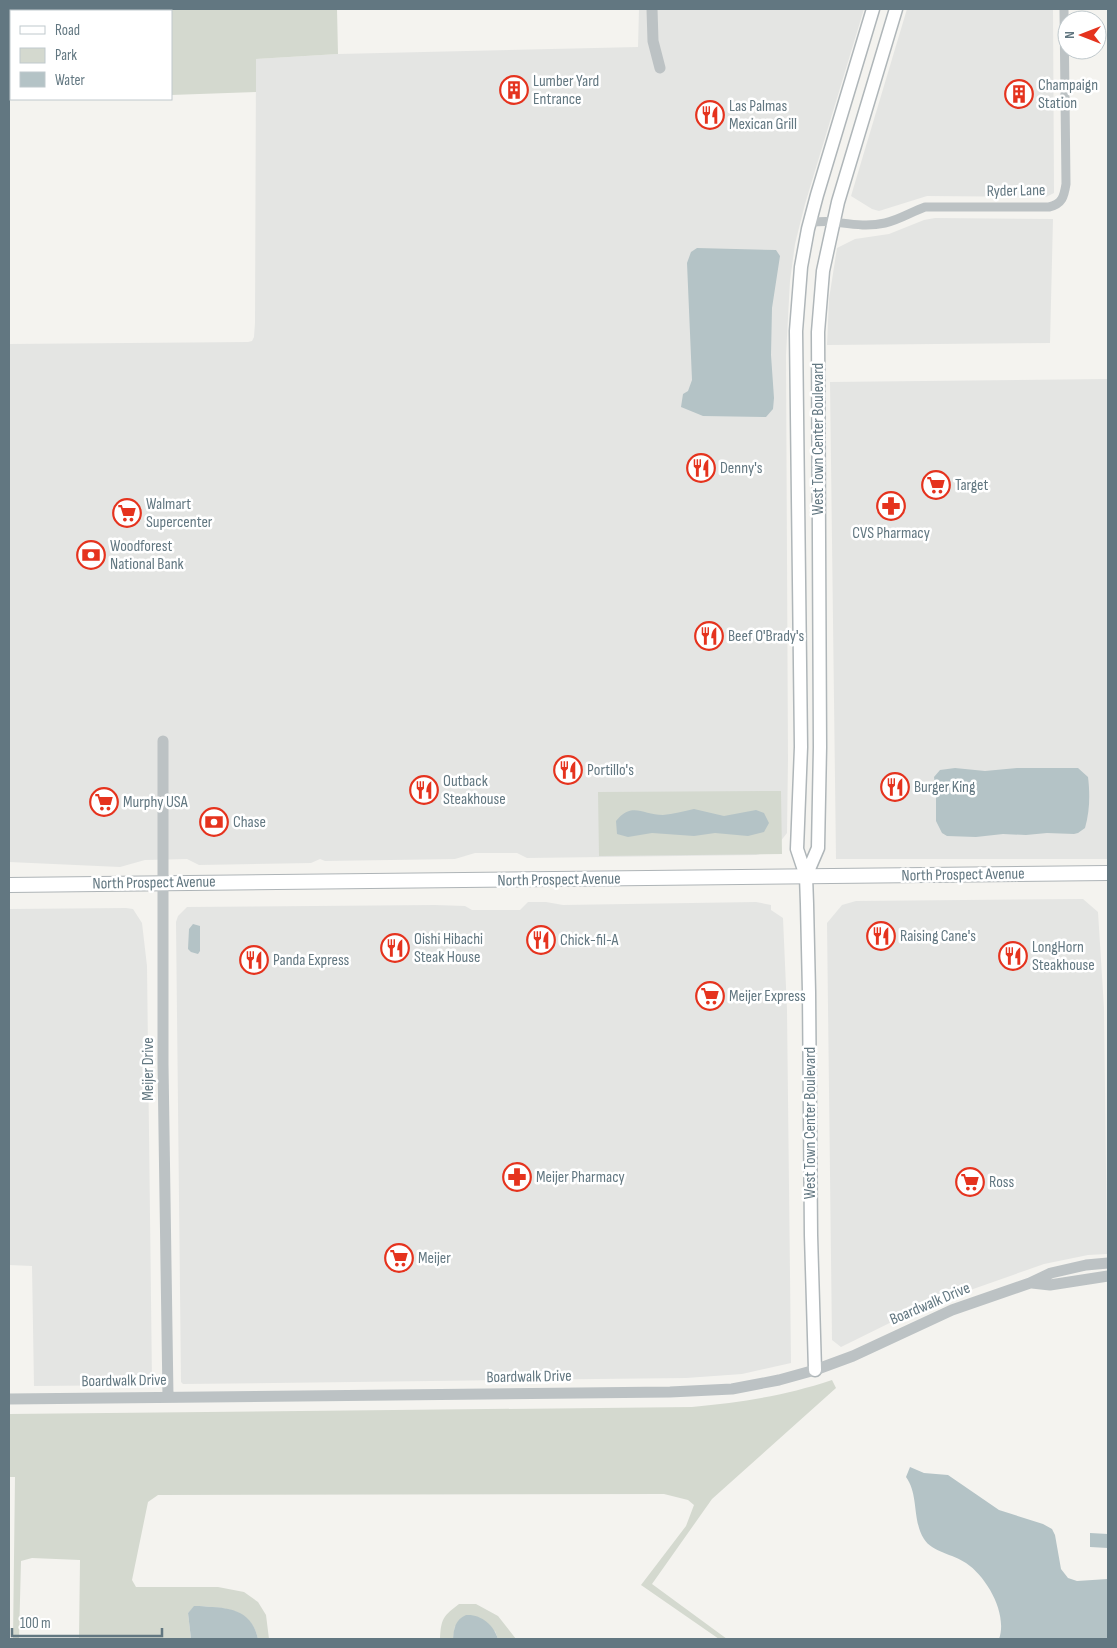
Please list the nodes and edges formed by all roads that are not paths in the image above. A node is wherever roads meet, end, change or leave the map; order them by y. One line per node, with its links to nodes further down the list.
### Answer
1 (652, 9): 5 (street)
2 (873, 9): 6 (main road, West Town Center Boulevard)
3 (896, 9): 7 (main road, West Town Center Boulevard)
4 (1064, 9): 7 (street, Ryder Lane)
5 (660, 68)
6 (810, 222): 7 (street, Ryder Lane); 10 (main road, West Town Center Boulevard)
7 (833, 222): 10 (main road, West Town Center Boulevard)
8 (164, 741): 11 (street, Meijer Drive)
9 (1108, 873): 10 (main road, North Prospect Avenue)
10 (806, 876): 11 (main road, North Prospect Avenue); 16 (main road, West Town Center Boulevard)
11 (164, 884): 12 (main road, North Prospect Avenue); 17 (street, Meijer Drive)
12 (9, 885)
13 (1108, 1263): 15 (street, Boardwalk Drive)
14 (1108, 1276): 15 (street, Boardwalk Drive)
15 (1030, 1283): 16 (street, Boardwalk Drive)
16 (815, 1370): 17 (street, Boardwalk Drive)
17 (168, 1397): 18 (street, Boardwalk Drive)
18 (9, 1399)

